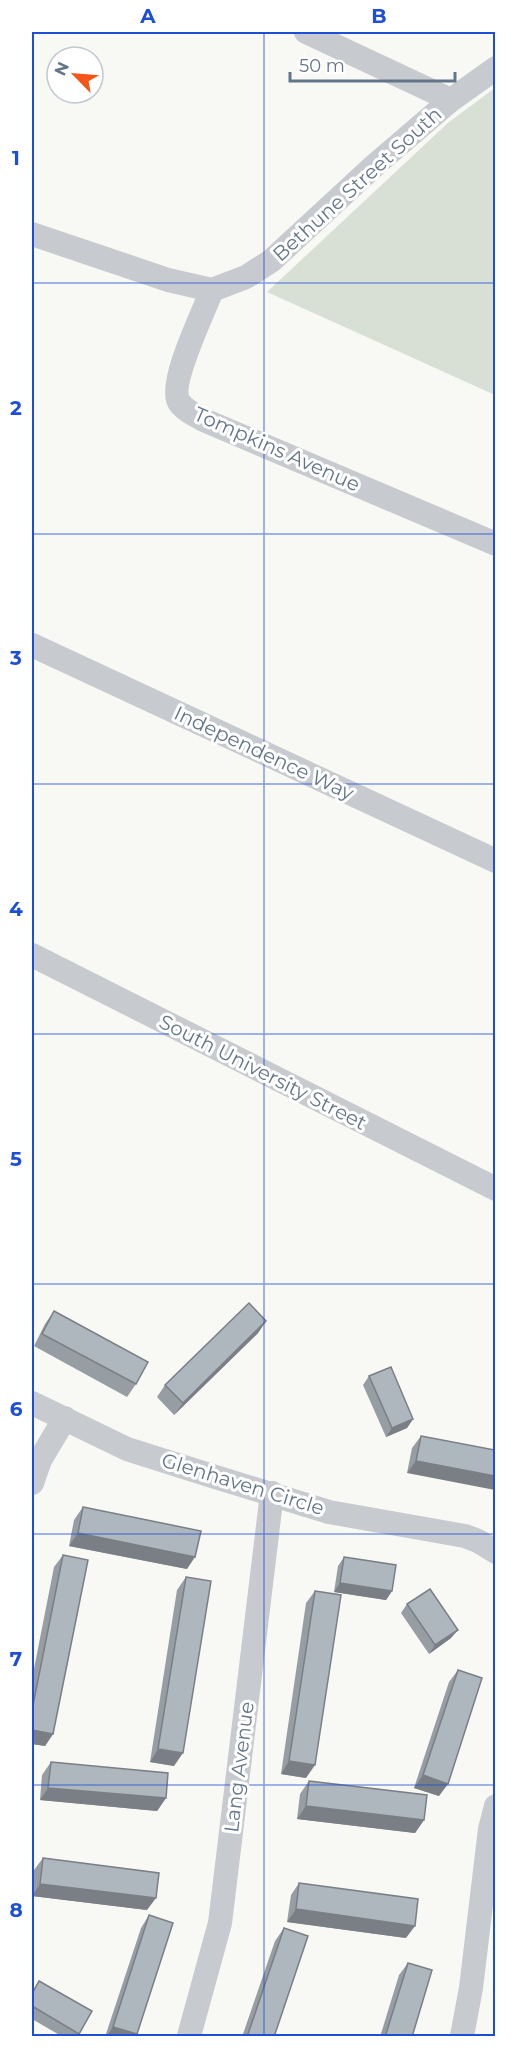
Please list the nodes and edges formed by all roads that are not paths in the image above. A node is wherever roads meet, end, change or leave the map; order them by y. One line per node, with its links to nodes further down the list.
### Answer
1 (306, 32): 3 (street)
2 (495, 68): 3 (street, Bethune Street South)
3 (451, 100): 5 (street, Bethune Street South)
4 (32, 234): 5 (street)
5 (212, 290): 6 (street, Tompkins Avenue)
6 (495, 544)
7 (32, 645): 8 (street, Independence Way)
8 (495, 861)
9 (32, 955): 10 (street, South University Street)
10 (495, 1189)
11 (32, 1403): 12 (street, Glenhaven Circle)
12 (65, 1418): 13 (street); 14 (street, Glenhaven Circle)
13 (32, 1483)
14 (272, 1494): 15 (street, Glenhaven Circle); 17 (street, Lang Avenue)
15 (494, 1549)
16 (495, 1806): 18 (street)
17 (189, 2037)
18 (462, 2037)

